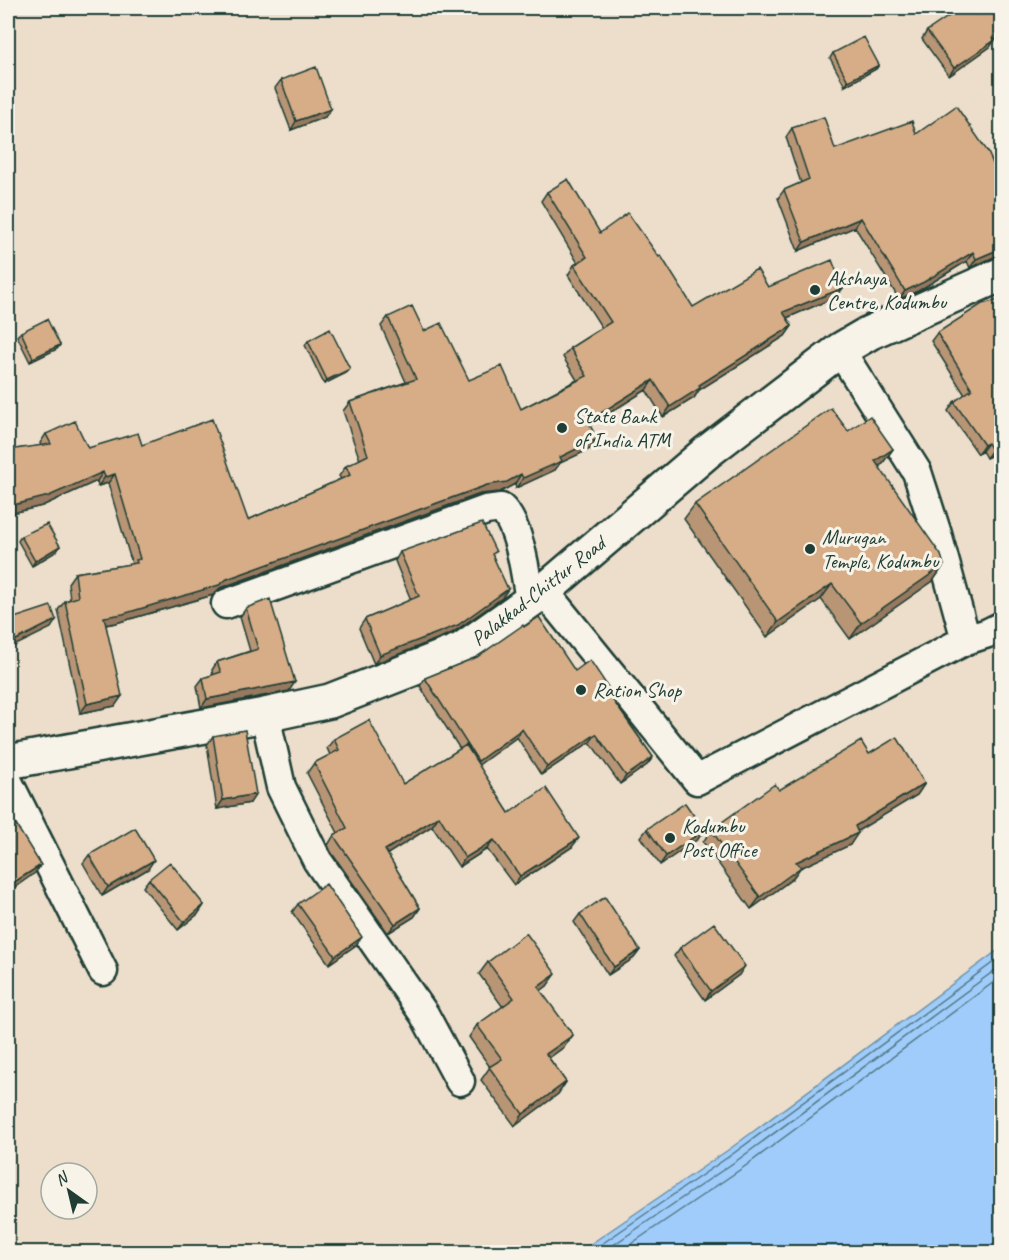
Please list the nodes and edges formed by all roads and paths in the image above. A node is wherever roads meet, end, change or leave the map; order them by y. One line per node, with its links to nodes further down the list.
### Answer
1 (1002, 274): 2 (main road, Palakkad-Chittur Road)
2 (840, 350): 3 (main road, Palakkad-Chittur Road); 6 (street)
3 (537, 596): 4 (street); 6 (street); 7 (main road, Palakkad-Chittur Road)
4 (226, 604)
5 (1002, 626): 6 (street)
6 (966, 640)
7 (265, 715): 8 (main road, Palakkad-Chittur Road); 11 (street)
8 (8, 762)
9 (8, 782): 10 (street)
10 (103, 971)
11 (460, 1081)

